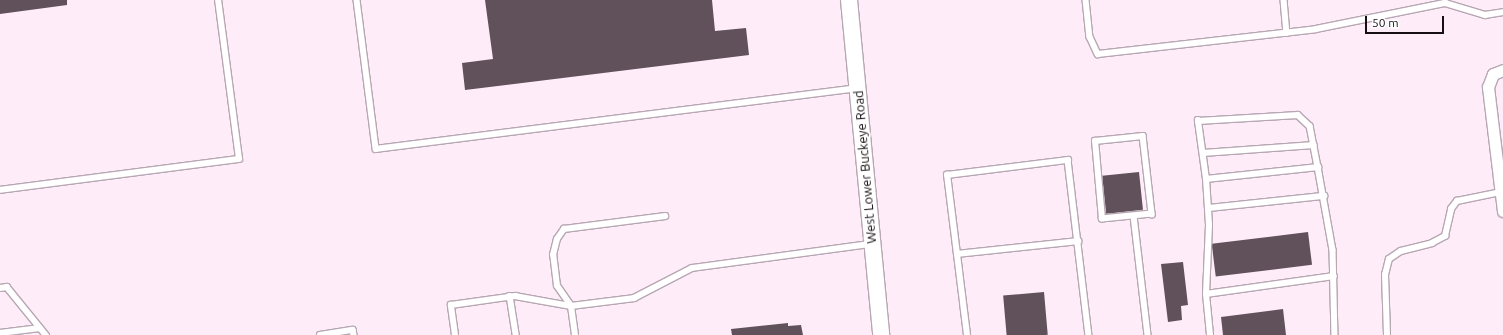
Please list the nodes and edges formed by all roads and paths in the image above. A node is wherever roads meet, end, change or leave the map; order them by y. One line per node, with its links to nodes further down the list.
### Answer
1 (218, 0): 15 (lane)
2 (357, 0): 10 (lane)
3 (849, 0): 10 (main road, West Lower Buckeye Road)
4 (1086, 0): 8 (lane)
5 (1284, 0): 8 (lane)
6 (1453, 3): 7 (lane); 8 (lane)
7 (1503, 12)
8 (1287, 33)
9 (1498, 72): 16 (street)
10 (858, 88): 23 (main road, West Lower Buckeye Road)
11 (1314, 145): 12 (lane); 12 (lane); 13 (lane)
12 (1203, 153): 14 (lane)
13 (1318, 167): 14 (lane); 17 (lane)
14 (1206, 179): 18 (lane)
15 (0, 190)
16 (1501, 192): 19 (street); 44 (lane)
17 (1324, 196): 18 (lane); 25 (lane)
18 (1209, 208): 27 (lane)
19 (1503, 211)
20 (665, 216): 29 (lane)
21 (1134, 216): 21 (lane); 42 (lane)
22 (1078, 241): 24 (lane); 24 (lane); 41 (lane)
23 (873, 243): 29 (lane); 39 (main road, West Lower Buckeye Road)
24 (957, 254): 40 (lane)
25 (1334, 276): 27 (lane); 32 (lane)
26 (0, 288): 30 (lane)
27 (1206, 294): 43 (lane)
28 (510, 296): 29 (lane); 36 (lane); 37 (lane)
29 (571, 306): 38 (lane)
30 (40, 328): 31 (lane); 33 (lane)
31 (0, 333)
32 (1334, 333)
33 (46, 335)
34 (320, 335): 35 (lane)
35 (354, 335)
36 (455, 335)
37 (516, 335)
38 (575, 335)
39 (881, 335)
40 (966, 335)
41 (1089, 335)
42 (1148, 335)
43 (1210, 335)
44 (1387, 335)

